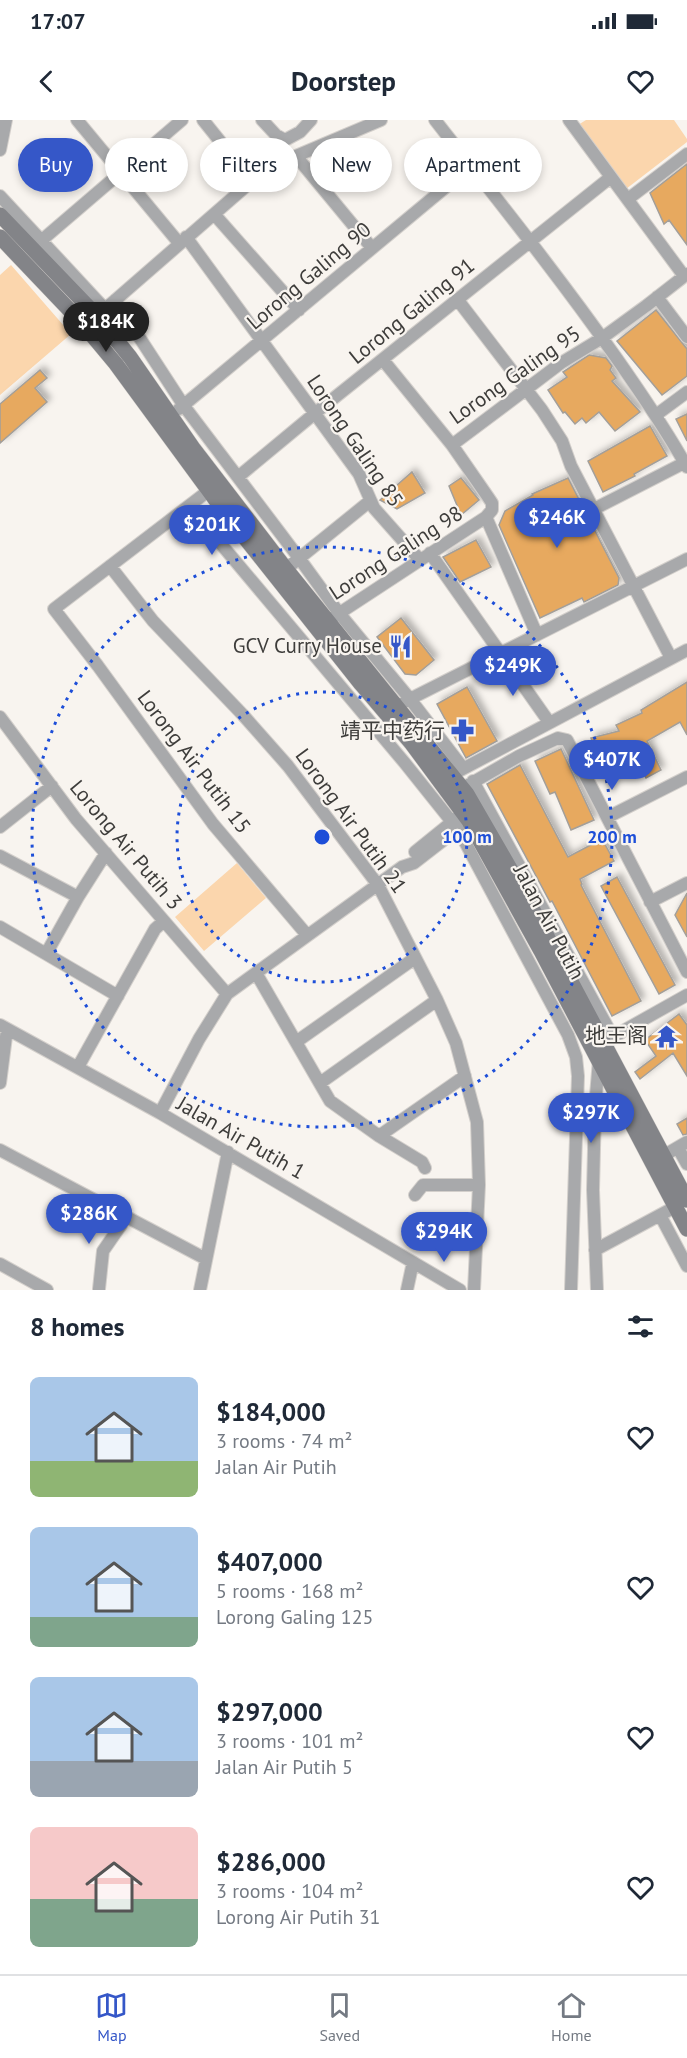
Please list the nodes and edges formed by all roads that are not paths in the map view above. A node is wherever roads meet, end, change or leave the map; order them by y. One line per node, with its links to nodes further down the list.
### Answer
1 (6, 120): 13 (street)
2 (76, 120): 15 (street, Lorong Galing 85)
3 (182, 120): 10 (street)
4 (262, 120): 5 (street)
5 (311, 120)
6 (381, 120): 16 (street)
7 (435, 120): 12 (street)
8 (571, 121): 18 (street)
9 (209, 122): 11 (street)
10 (161, 138)
11 (220, 138)
12 (449, 138)
13 (0, 150)
14 (687, 154): 25 (street)
15 (105, 155)
16 (298, 155)
17 (298, 158): 32 (street)
18 (611, 177): 25 (street); 31 (street, Lorong Galing 91)
19 (105, 186): 29 (street)
20 (138, 192): 30 (street, Lorong Galing 85)
21 (240, 192): 26 (street)
22 (440, 192): 32 (street, Lorong Galing 90)
23 (492, 192): 31 (street)
24 (0, 196): 29 (street)
25 (628, 199): 33 (street)
26 (214, 213): 30 (street); 37 (street)
27 (0, 215): 38 (street, Jalan Air Putih)
28 (0, 237): 52 (street, Jalan Air Putih)
29 (42, 240): 38 (street)
30 (182, 240): 36 (street); 41 (street, Lorong Galing 85)
31 (530, 240): 35 (street, Lorong Galing 91); 40 (street)
32 (372, 248): 37 (street, Lorong Galing 90)
33 (686, 275): 34 (street, Lorong Galing 95)
34 (657, 297): 39 (street); 40 (street, Lorong Galing 95)
35 (457, 299): 42 (street, Lorong Galing 91); 43 (street)
36 (115, 300): 38 (street); 45 (street)
37 (299, 310): 41 (street, Lorong Galing 90)
38 (101, 313): 48 (street, Jalan Air Putih)
39 (687, 337)
40 (602, 338): 43 (street, Lorong Galing 95); 47 (street)
41 (262, 341): 45 (street, Lorong Galing 90); 46 (street, Lorong Galing 85)
42 (383, 360): 46 (street, Lorong Galing 91); 49 (street)
43 (526, 389): 49 (street, Lorong Galing 95); 55 (street)
44 (687, 392): 47 (street)
45 (184, 406): 48 (street, Lorong Galing 90); 51 (street)
46 (314, 414): 51 (street, Lorong Galing 91); 53 (street, Lorong Galing 85)
47 (656, 415): 50 (street)
48 (171, 416): 52 (street, Jalan Air Putih)
49 (452, 445): 56 (street)
50 (686, 465): 55 (street)
51 (238, 477): 58 (street)
52 (214, 487): 54 (street); 61 (street, Jalan Air Putih); 65 (street, Jalan Air Putih)
53 (370, 501): 57 (street, Lorong Galing 85); 58 (street)
54 (189, 506): 60 (street); 66 (street)
55 (594, 509): 62 (street)
56 (486, 517): 57 (street, Lorong Galing 98); 64 (street)
57 (425, 556): 63 (street, Lorong Galing 98); 68 (street, Lorong Galing 85)
58 (299, 558): 61 (street); 63 (street)
59 (687, 559): 62 (street)
60 (110, 566): 85 (street, Lorong Air Putih 21); 90 (street, Lorong Air Putih 15)
61 (285, 569): 63 (street, Jalan Air Putih)
62 (634, 586): 64 (street); 69 (street)
63 (333, 617): 71 (street, Jalan Air Putih)
64 (537, 635): 68 (street)
65 (322, 636): 66 (street); 70 (street, Jalan Air Putih)
66 (309, 649): 72 (street)
67 (687, 650): 69 (street)
68 (501, 654): 71 (street); 73 (street, Lorong Galing 85)
69 (671, 658): 73 (street)
70 (375, 700): 72 (street); 79 (street, Jalan Air Putih)
71 (403, 702): 75 (street, Jalan Air Putih)
72 (361, 711): 79 (street)
73 (549, 722): 75 (street)
74 (2, 723): 78 (street, Lorong Air Putih 3)
75 (458, 771): 77 (street, Jalan Air Putih)
76 (687, 777): 80 (street)
77 (468, 784): 79 (street, Jalan Air Putih); 80 (street); 101 (street)
78 (52, 786): 81 (street); 82 (street, Lorong Air Putih 3)
79 (466, 817): 85 (street); 92 (street, Jalan Air Putih); 101 (street, Jalan Air Putih)
80 (609, 817): 87 (street)
81 (0, 827)
82 (106, 853): 86 (street); 88 (street, Lorong Air Putih 3)
83 (0, 856): 86 (street)
84 (687, 883): 87 (street)
85 (378, 885): 90 (street); 93 (street, Lorong Air Putih 21)
86 (78, 897): 91 (street)
87 (650, 902): 95 (street)
88 (164, 921): 96 (street, Lorong Air Putih 3); 98 (street)
89 (0, 927): 91 (street)
90 (307, 935): 94 (street)
91 (46, 954): 98 (street)
92 (535, 955): 103 (street, Jalan Air Putih); 120 (street)
93 (415, 958): 99 (street, Lorong Air Putih 21); 102 (street)
94 (256, 972): 96 (street); 102 (street)
95 (687, 972)
96 (227, 994): 110 (street)
97 (687, 995): 101 (street)
98 (118, 996): 104 (street)
99 (437, 1000): 105 (street, Lorong Air Putih 21); 107 (street)
100 (4, 1027): 104 (street, Jalan Air Putih 1); 106 (street)
101 (609, 1041): 103 (street); 115 (street, Jalan Air Putih)
102 (296, 1042): 107 (street)
103 (599, 1060): 108 (street); 109 (street, Jalan Air Putih)
104 (78, 1067): 110 (street, Jalan Air Putih 1)
105 (465, 1076): 111 (street); 118 (street, Lorong Air Putih 21)
106 (0, 1083)
107 (320, 1083): 111 (street)
108 (595, 1107): 109 (street); 119 (street)
109 (624, 1108): 122 (street, Jalan Air Putih)
110 (160, 1113): 114 (street, Jalan Air Putih 1)
111 (379, 1136): 117 (street)
112 (683, 1145): 115 (street); 116 (street)
113 (0, 1150): 123 (street)
114 (228, 1152): 127 (street); 128 (street, Jalan Air Putih 1)
115 (663, 1156): 122 (street, Jalan Air Putih)
116 (687, 1164)
117 (425, 1168)
118 (479, 1185): 121 (street); 136 (street, Lorong Air Putih 21)
119 (593, 1190): 120 (street); 126 (street)
120 (575, 1191): 137 (street)
121 (415, 1195)
122 (681, 1203): 124 (street); 125 (street, Jalan Air Putih)
123 (124, 1215): 127 (street); 131 (street)
124 (660, 1215): 126 (street); 130 (street)
125 (687, 1229)
126 (595, 1250): 138 (street)
127 (206, 1259): 133 (street)
128 (413, 1262): 134 (street); 135 (street, Jalan Air Putih 1)
129 (0, 1264): 132 (street)
130 (687, 1266)
131 (99, 1288)
132 (47, 1290)
133 (200, 1290)
134 (407, 1290)
135 (460, 1290)
136 (474, 1290)
137 (571, 1290)
138 (597, 1290)

